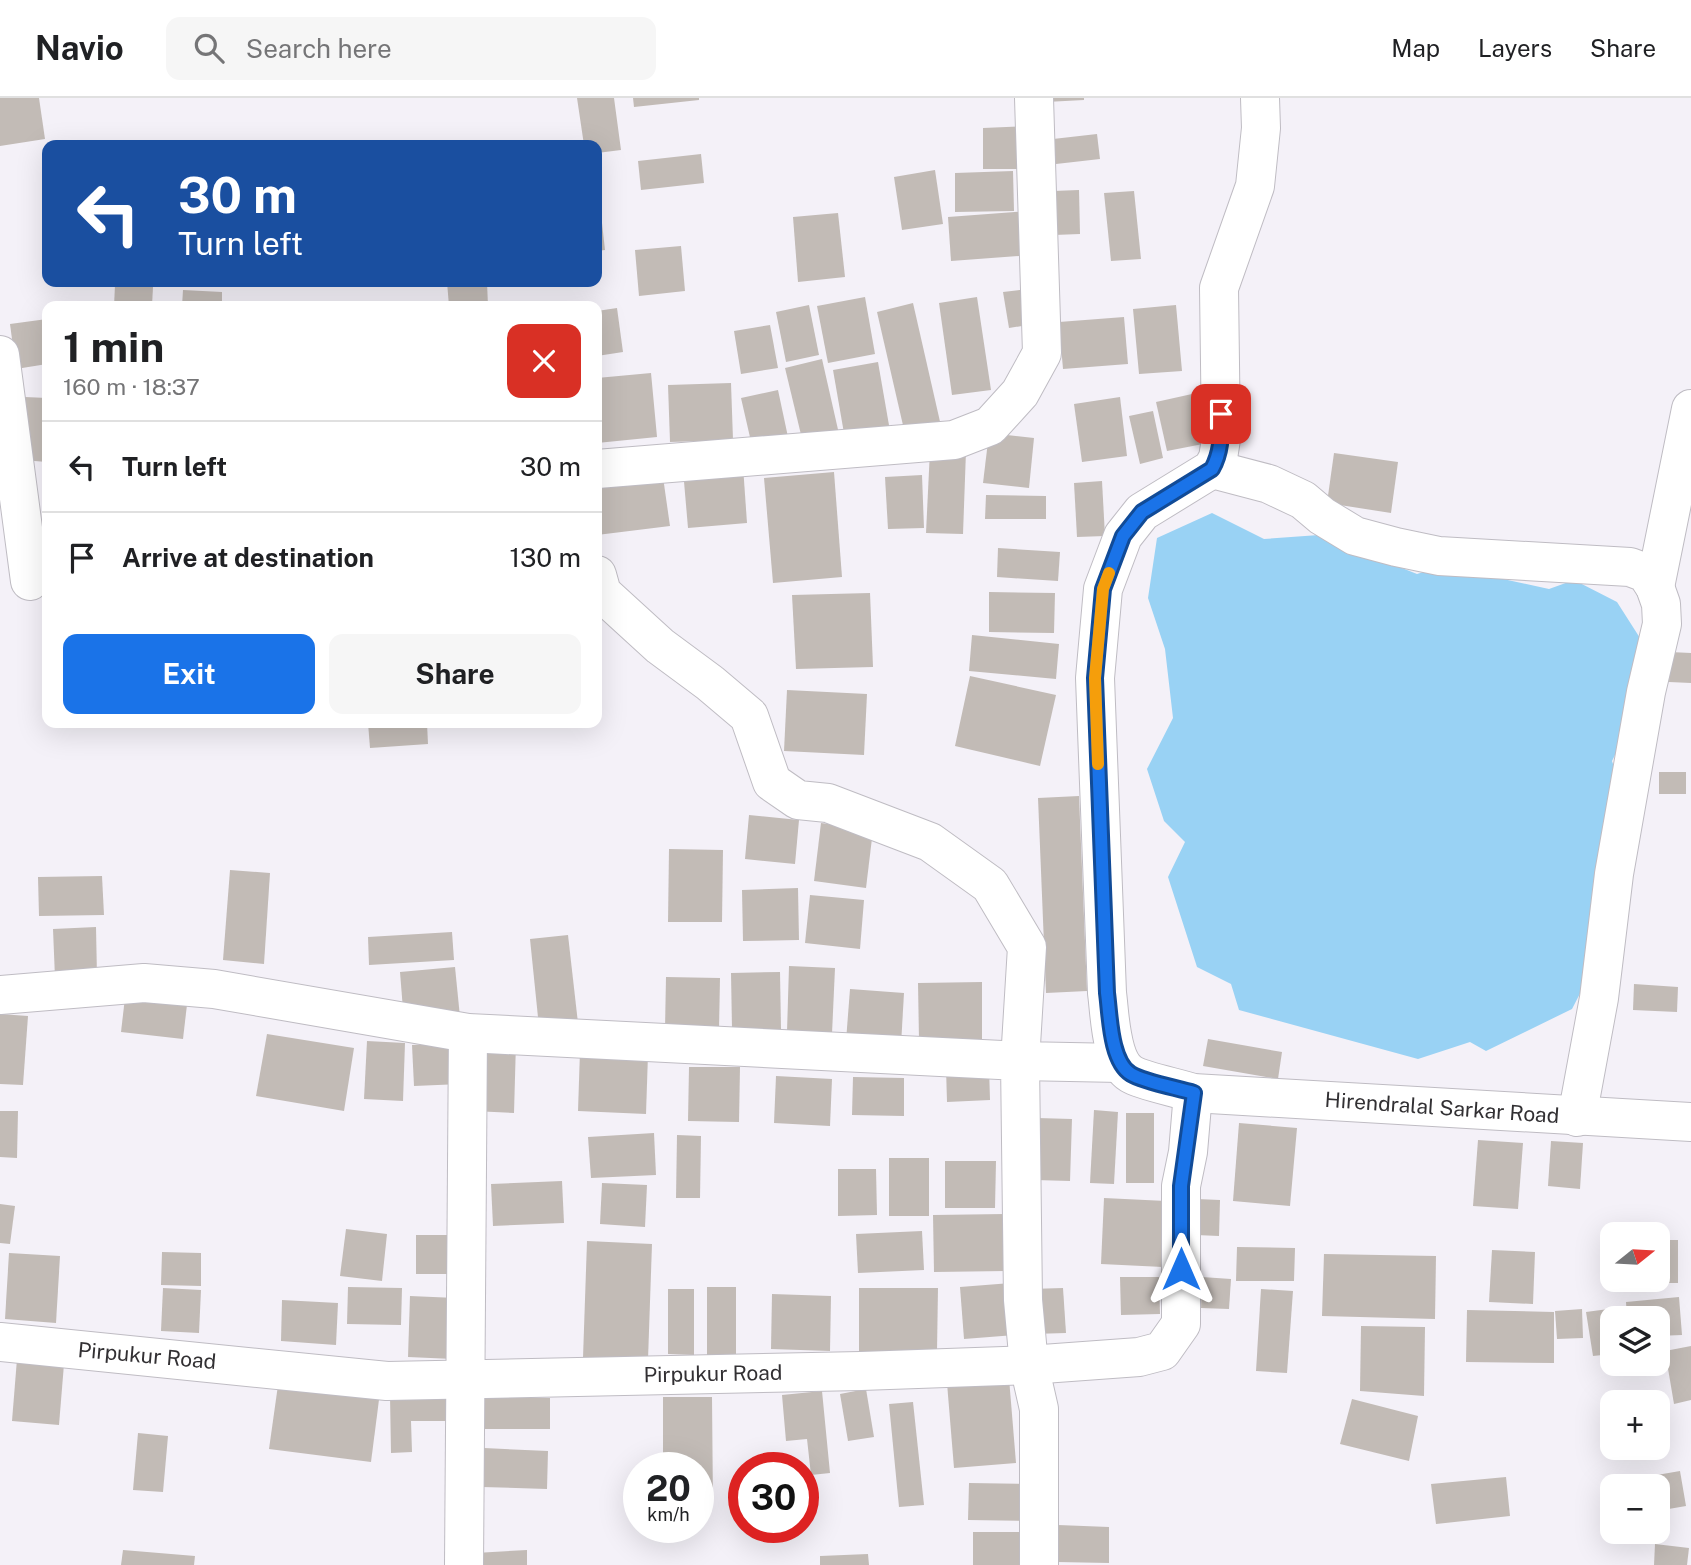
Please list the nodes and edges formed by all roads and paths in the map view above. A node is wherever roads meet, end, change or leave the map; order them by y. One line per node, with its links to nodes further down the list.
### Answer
1 (1034, 98): 5 (street)
2 (1260, 98): 6 (street)
3 (0, 355): 7 (street)
4 (1691, 409): 8 (street)
5 (602, 469)
6 (1212, 469): 8 (street); 13 (street)
7 (26, 581)
8 (1655, 587): 15 (street)
9 (602, 594): 12 (street)
10 (0, 995): 11 (street)
11 (468, 1034): 12 (street); 19 (street)
12 (1020, 1061): 13 (street); 18 (street)
13 (1120, 1063): 14 (street, Hirendralal Sarkar Road)
14 (1194, 1093): 15 (street, Hirendralal Sarkar Road); 18 (street, Pirpukur Road)
15 (1577, 1117): 16 (street, Hirendralal Sarkar Road)
16 (1691, 1122)
17 (0, 1342): 19 (street, Pirpukur Road)
18 (1029, 1365): 19 (street, Pirpukur Road); 21 (street)
19 (467, 1379): 20 (street)
20 (464, 1565)
21 (1039, 1565)

